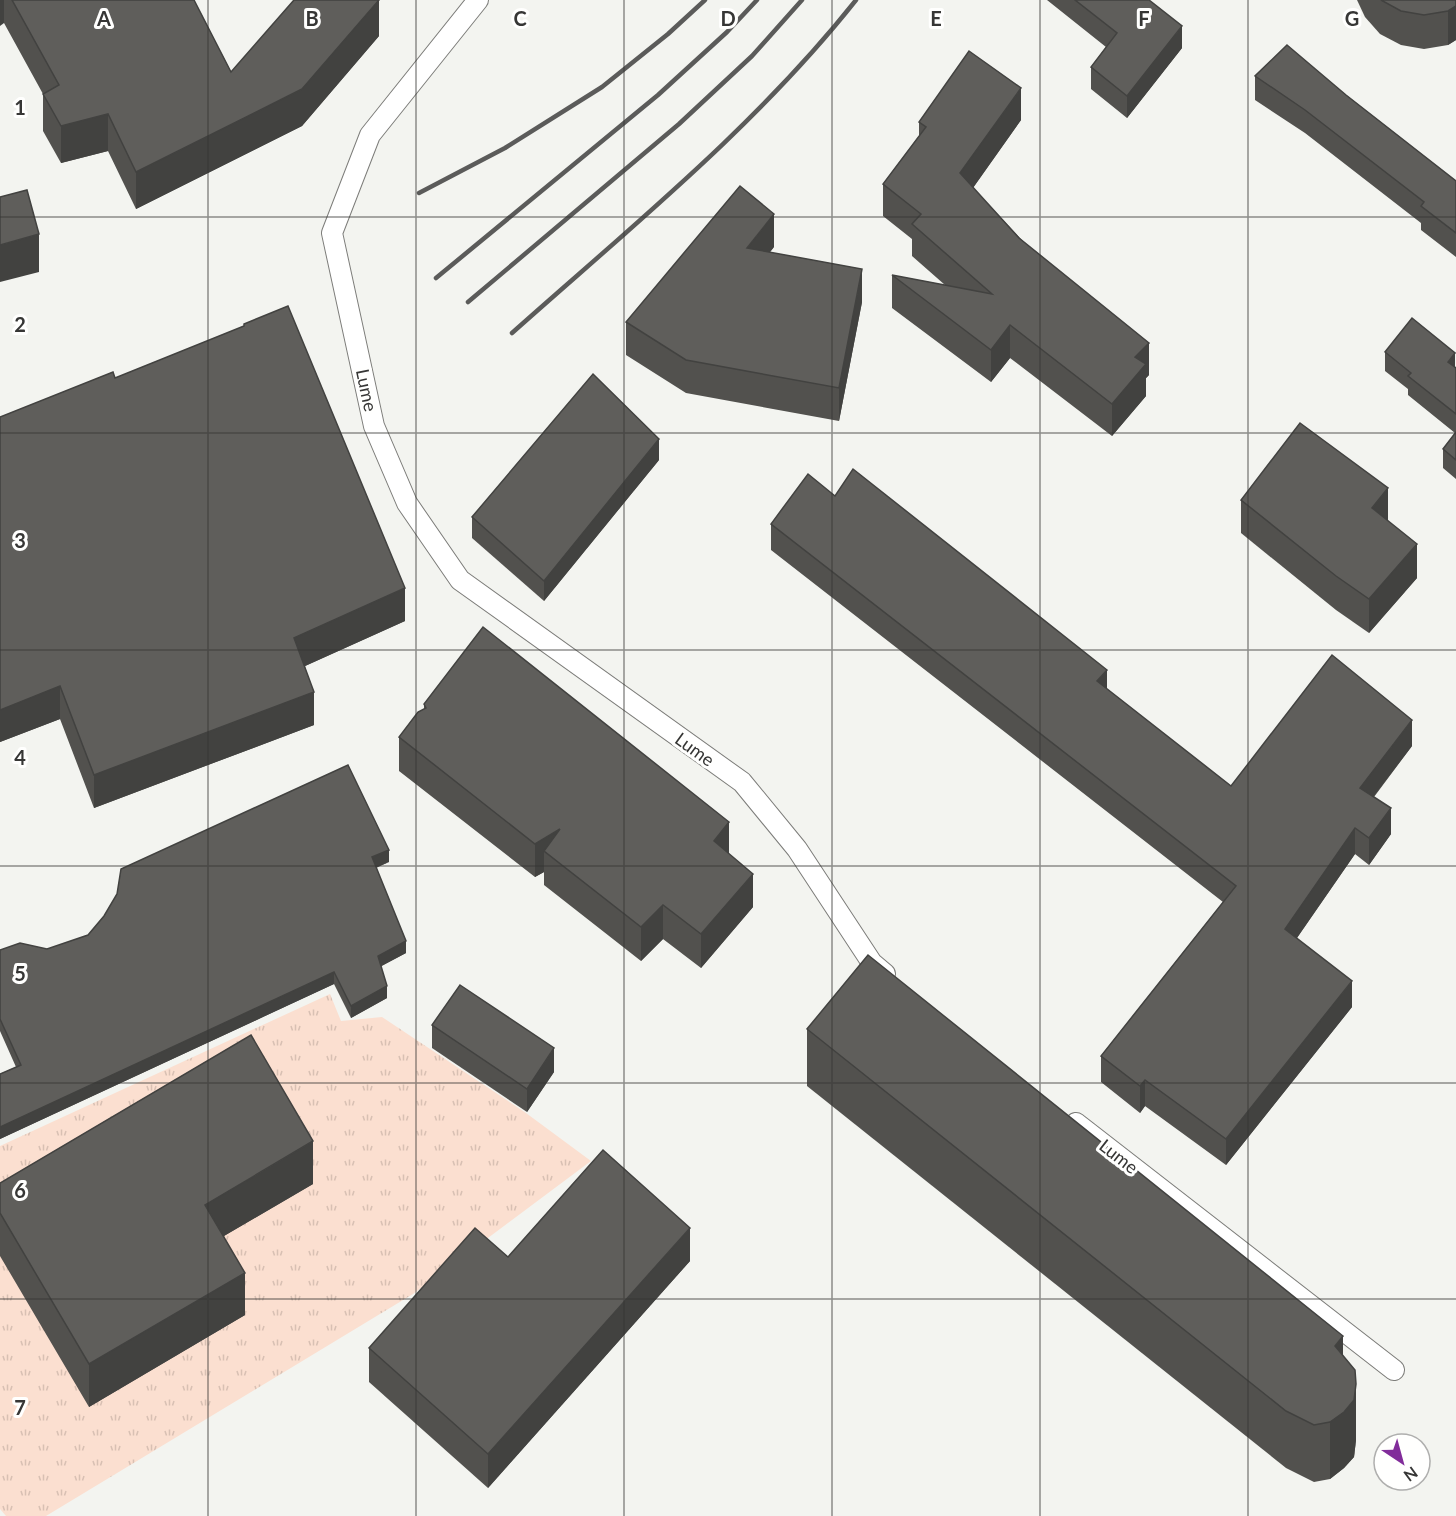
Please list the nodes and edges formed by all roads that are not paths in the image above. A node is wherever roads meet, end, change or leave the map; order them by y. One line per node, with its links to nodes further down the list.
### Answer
1 (478, 0): 2 (lane, Lume)
2 (900, 985)
3 (1058, 1108): 4 (lane, Lume)
4 (1394, 1370)

